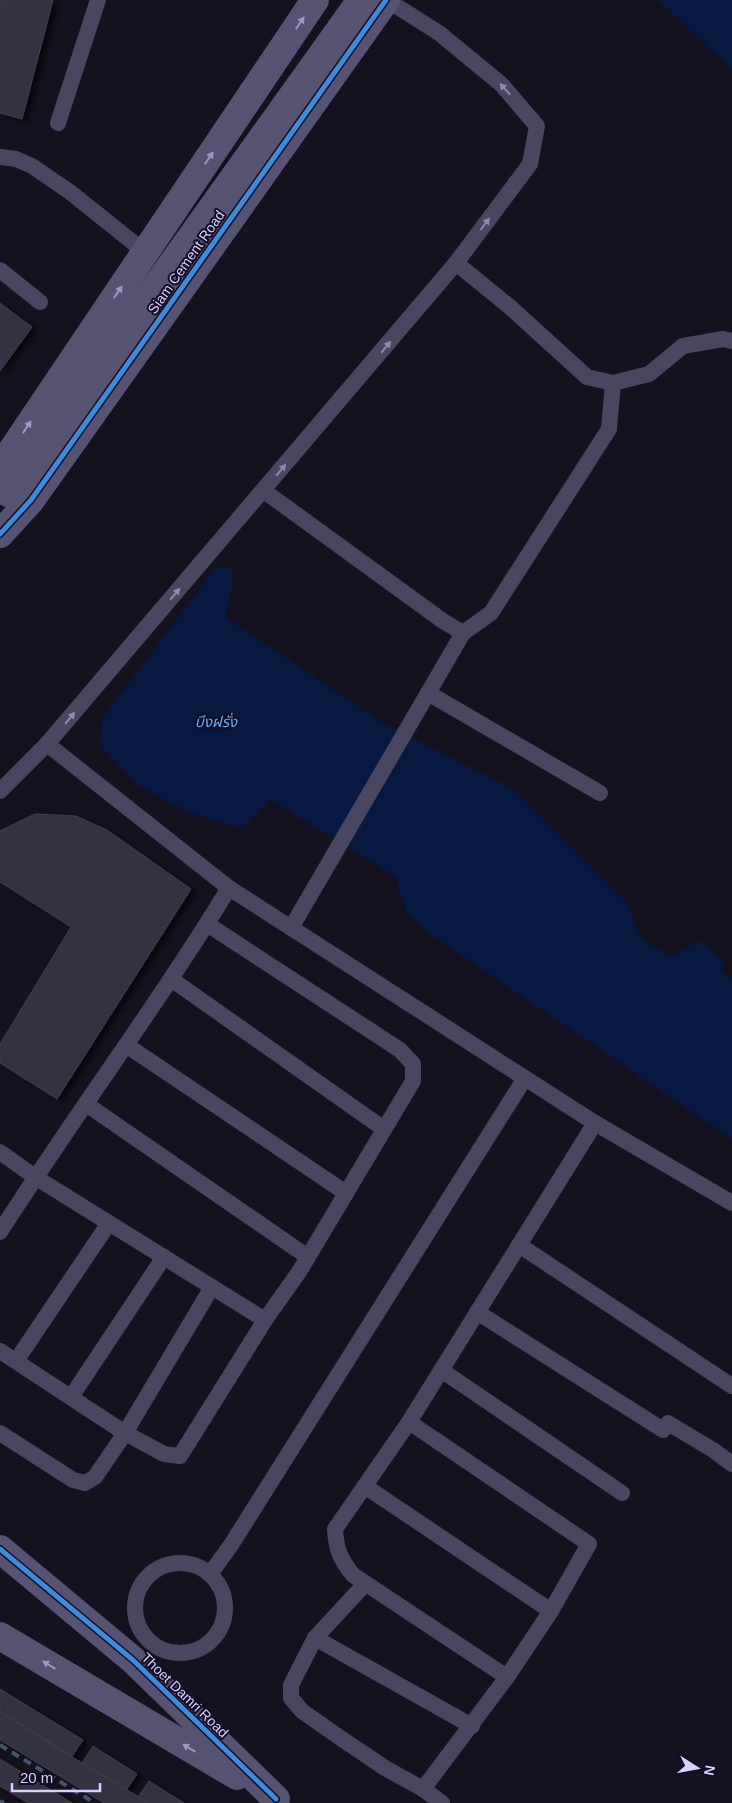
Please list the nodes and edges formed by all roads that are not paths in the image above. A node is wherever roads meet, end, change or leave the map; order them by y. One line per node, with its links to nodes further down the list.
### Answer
1 (98, 0): 7 (lane)
2 (315, 0): 9 (street, Siam Cement Road, one-way to 2)
3 (348, 0): 6 (street)
4 (361, 0): 15 (street, Siam Cement Road, bridge)
5 (387, 0): 6 (street, Siam Cement Road); 10 (lane, one-way to 5)
6 (364, 30): 17 (street, Siam Cement Road)
7 (58, 122)
8 (0, 157): 9 (lane)
9 (145, 252): 15 (street, Siam Cement Road, one-way to 9)
10 (456, 264): 14 (lane); 16 (lane, one-way to 10)
11 (0, 270): 12 (lane)
12 (40, 302)
13 (732, 341): 14 (lane)
14 (613, 383): 18 (lane)
15 (3, 488)
16 (264, 491): 18 (lane); 20 (lane, one-way to 16)
17 (0, 534)
18 (463, 633): 19 (lane)
19 (428, 694): 22 (lane); 25 (lane)
20 (47, 744): 21 (lane); 23 (lane)
21 (0, 791)
22 (600, 793)
23 (229, 888): 24 (lane); 25 (lane)
24 (207, 924): 26 (lane); 31 (lane)
25 (291, 928): 28 (lane)
26 (171, 979): 27 (lane); 31 (lane)
27 (126, 1045): 29 (lane); 34 (lane)
28 (525, 1078): 30 (lane); 56 (lane)
29 (86, 1104): 33 (lane); 39 (lane)
30 (596, 1123): 35 (lane); 38 (lane)
31 (384, 1129): 34 (lane)
32 (0, 1152): 33 (lane)
33 (35, 1177): 36 (lane); 37 (lane)
34 (346, 1193): 39 (lane)
35 (732, 1203)
36 (109, 1223): 40 (lane); 45 (lane)
37 (0, 1232)
38 (519, 1244): 42 (lane); 47 (lane)
39 (308, 1256): 43 (lane)
40 (164, 1258): 41 (lane); 48 (lane)
41 (212, 1287): 43 (lane); 51 (lane)
42 (477, 1312): 46 (lane); 52 (lane)
43 (265, 1320): 51 (lane)
44 (0, 1351): 45 (lane)
45 (16, 1361): 48 (lane)
46 (441, 1370): 49 (lane); 54 (lane)
47 (732, 1386)
48 (71, 1397): 51 (lane)
49 (409, 1422): 53 (lane); 58 (lane)
50 (0, 1433): 51 (lane)
51 (125, 1433)
52 (732, 1464)
53 (366, 1487): 57 (lane); 58 (lane)
54 (622, 1493)
55 (0, 1549): 61 (street, Thoet Damri Road)
56 (210, 1574): 61 (lane); 61 (lane)
57 (365, 1584): 60 (lane); 62 (lane)
58 (551, 1611): 62 (lane)
59 (0, 1636): 65 (street, Thoet Damri Road, one-way to 59)
60 (315, 1638): 63 (lane); 64 (lane)
61 (141, 1651): 65 (street, Thoet Damri Road)
62 (506, 1677): 63 (lane)
63 (472, 1726): 64 (lane)
64 (423, 1789): 66 (lane)
65 (279, 1801)
66 (442, 1803)

